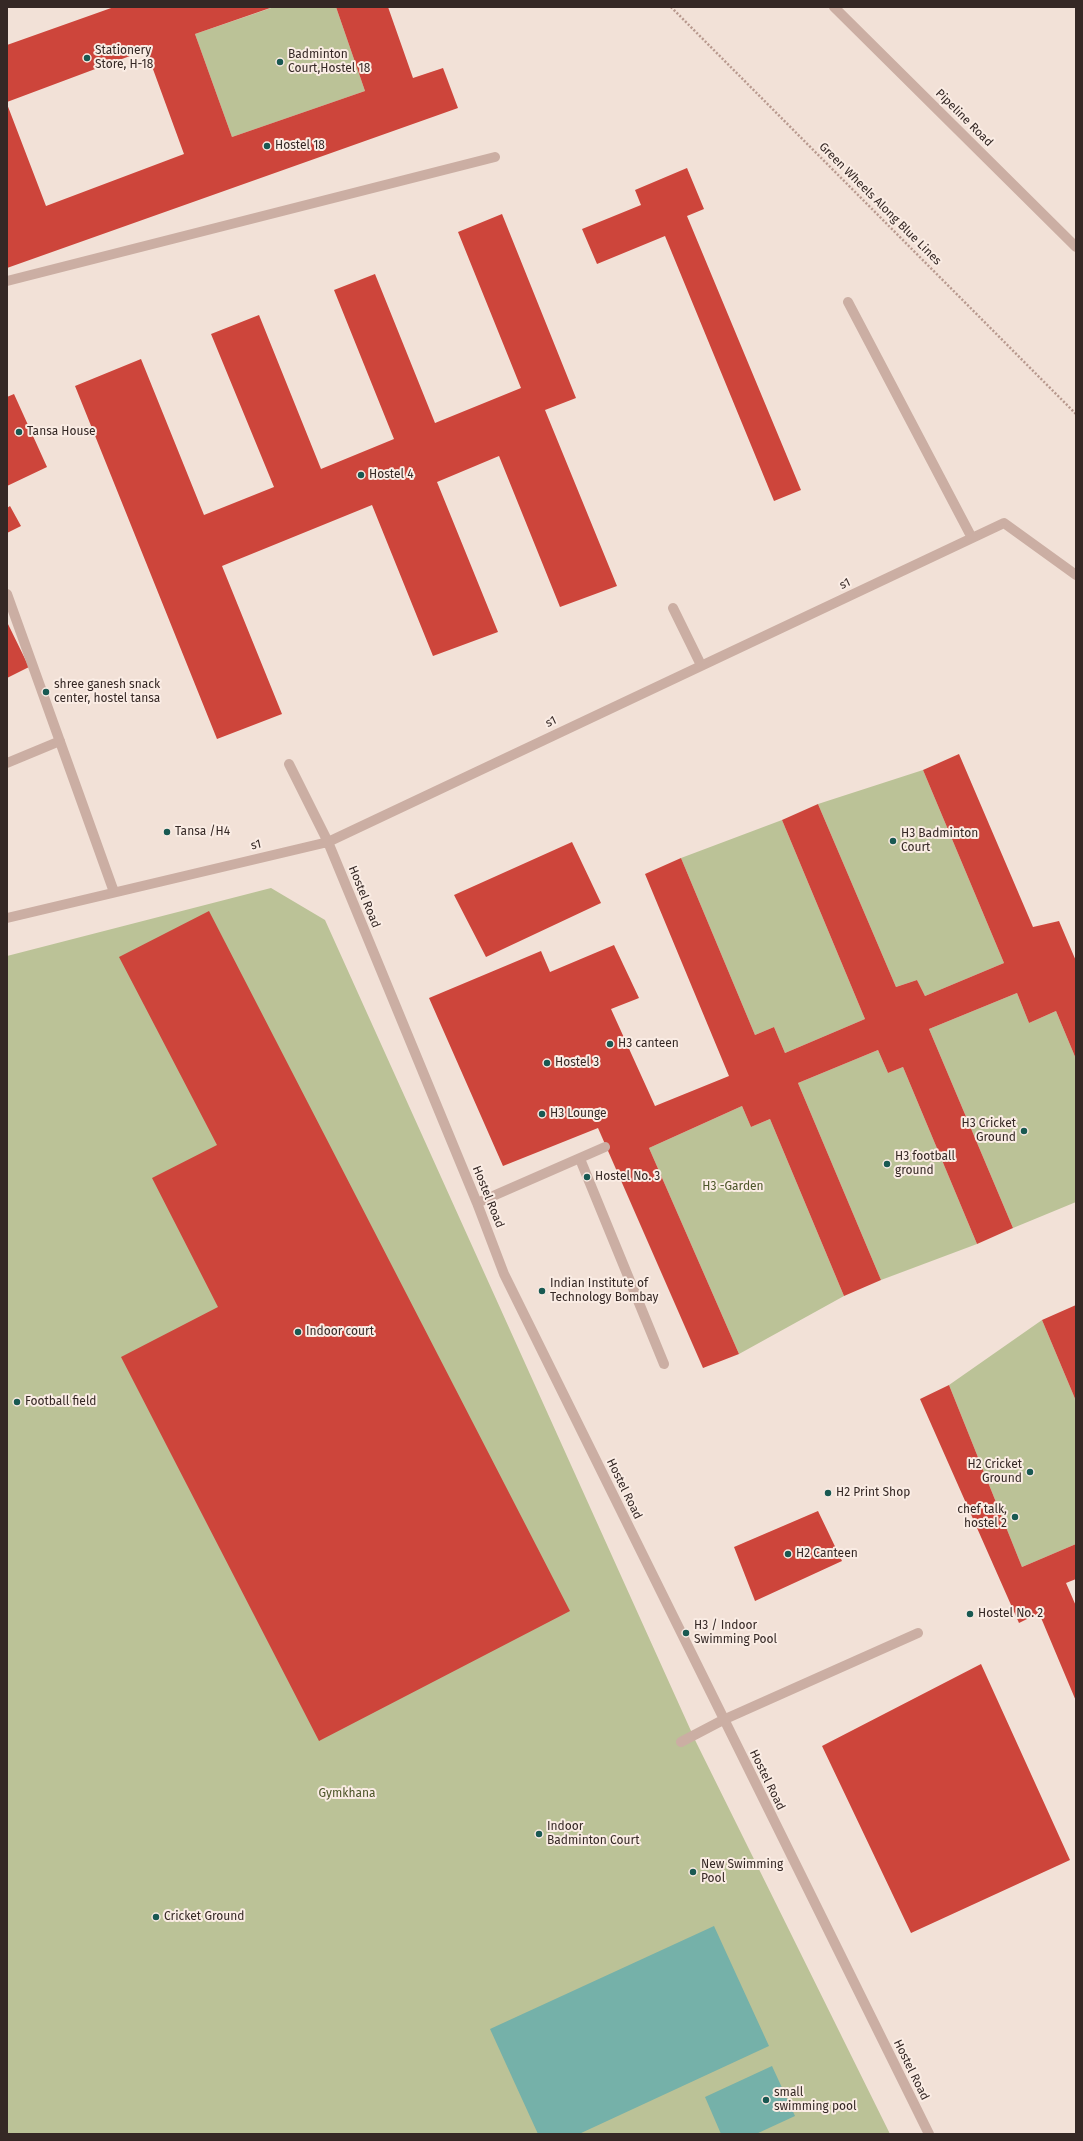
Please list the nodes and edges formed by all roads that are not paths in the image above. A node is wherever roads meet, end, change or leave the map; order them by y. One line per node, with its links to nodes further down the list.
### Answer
1 (834, 7): 3 (lane, Pipeline Road)
2 (495, 157): 4 (lane)
3 (1076, 247)
4 (7, 281)
5 (848, 302): 6 (lane)
6 (972, 538): 7 (lane, s1); 10 (lane, s1)
7 (1076, 575)
8 (7, 594): 11 (lane)
9 (673, 608): 10 (lane)
10 (701, 665): 14 (lane, s1)
11 (60, 741): 12 (lane); 15 (lane)
12 (7, 763)
13 (289, 764): 14 (lane, Hostel Road)
14 (328, 842): 15 (lane, s1); 19 (lane, Hostel Road)
15 (114, 892): 16 (lane, s1)
16 (7, 918)
17 (605, 1147): 18 (lane)
18 (580, 1159): 19 (lane); 20 (lane)
19 (477, 1204): 22 (lane, Hostel Road)
20 (664, 1364)
21 (918, 1633): 22 (lane)
22 (723, 1720): 23 (lane); 24 (lane, Hostel Road)
23 (682, 1742)
24 (929, 2134)

